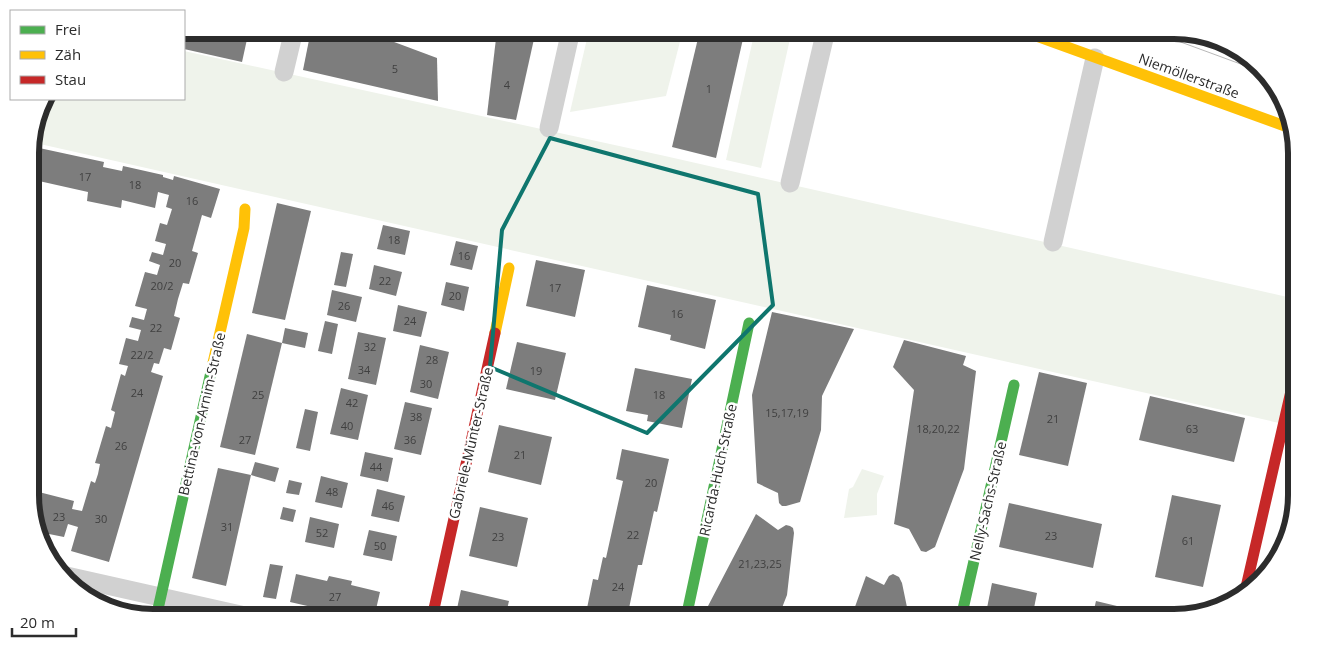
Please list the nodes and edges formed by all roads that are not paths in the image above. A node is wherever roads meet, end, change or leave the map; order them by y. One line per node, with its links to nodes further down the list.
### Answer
1 (292, 39): 6 (street)
2 (569, 39): 8 (street)
3 (824, 39): 9 (street)
4 (1044, 39): 5 (street, Niemöllerstraße)
5 (1094, 58): 7 (street, Niemöllerstraße); 11 (street)
6 (284, 72)
7 (1285, 127)
8 (549, 128)
9 (790, 183)
10 (245, 210): 18 (street, Bettina-von-Arnim-Straße)
11 (1053, 242)
12 (509, 268): 21 (street, Gabriele-Münter-Straße)
13 (750, 323): 22 (street, Ricarda-Huch-Straße)
14 (1014, 385): 23 (street, Nelly-Sachs-Straße)
15 (1288, 404): 17 (street)
16 (74, 578): 18 (street)
17 (1247, 583)
18 (160, 597): 19 (street, Bettina-von-Arnim-Straße); 20 (street)
19 (158, 609)
20 (214, 609)
21 (434, 609)
22 (688, 609)
23 (963, 609)

